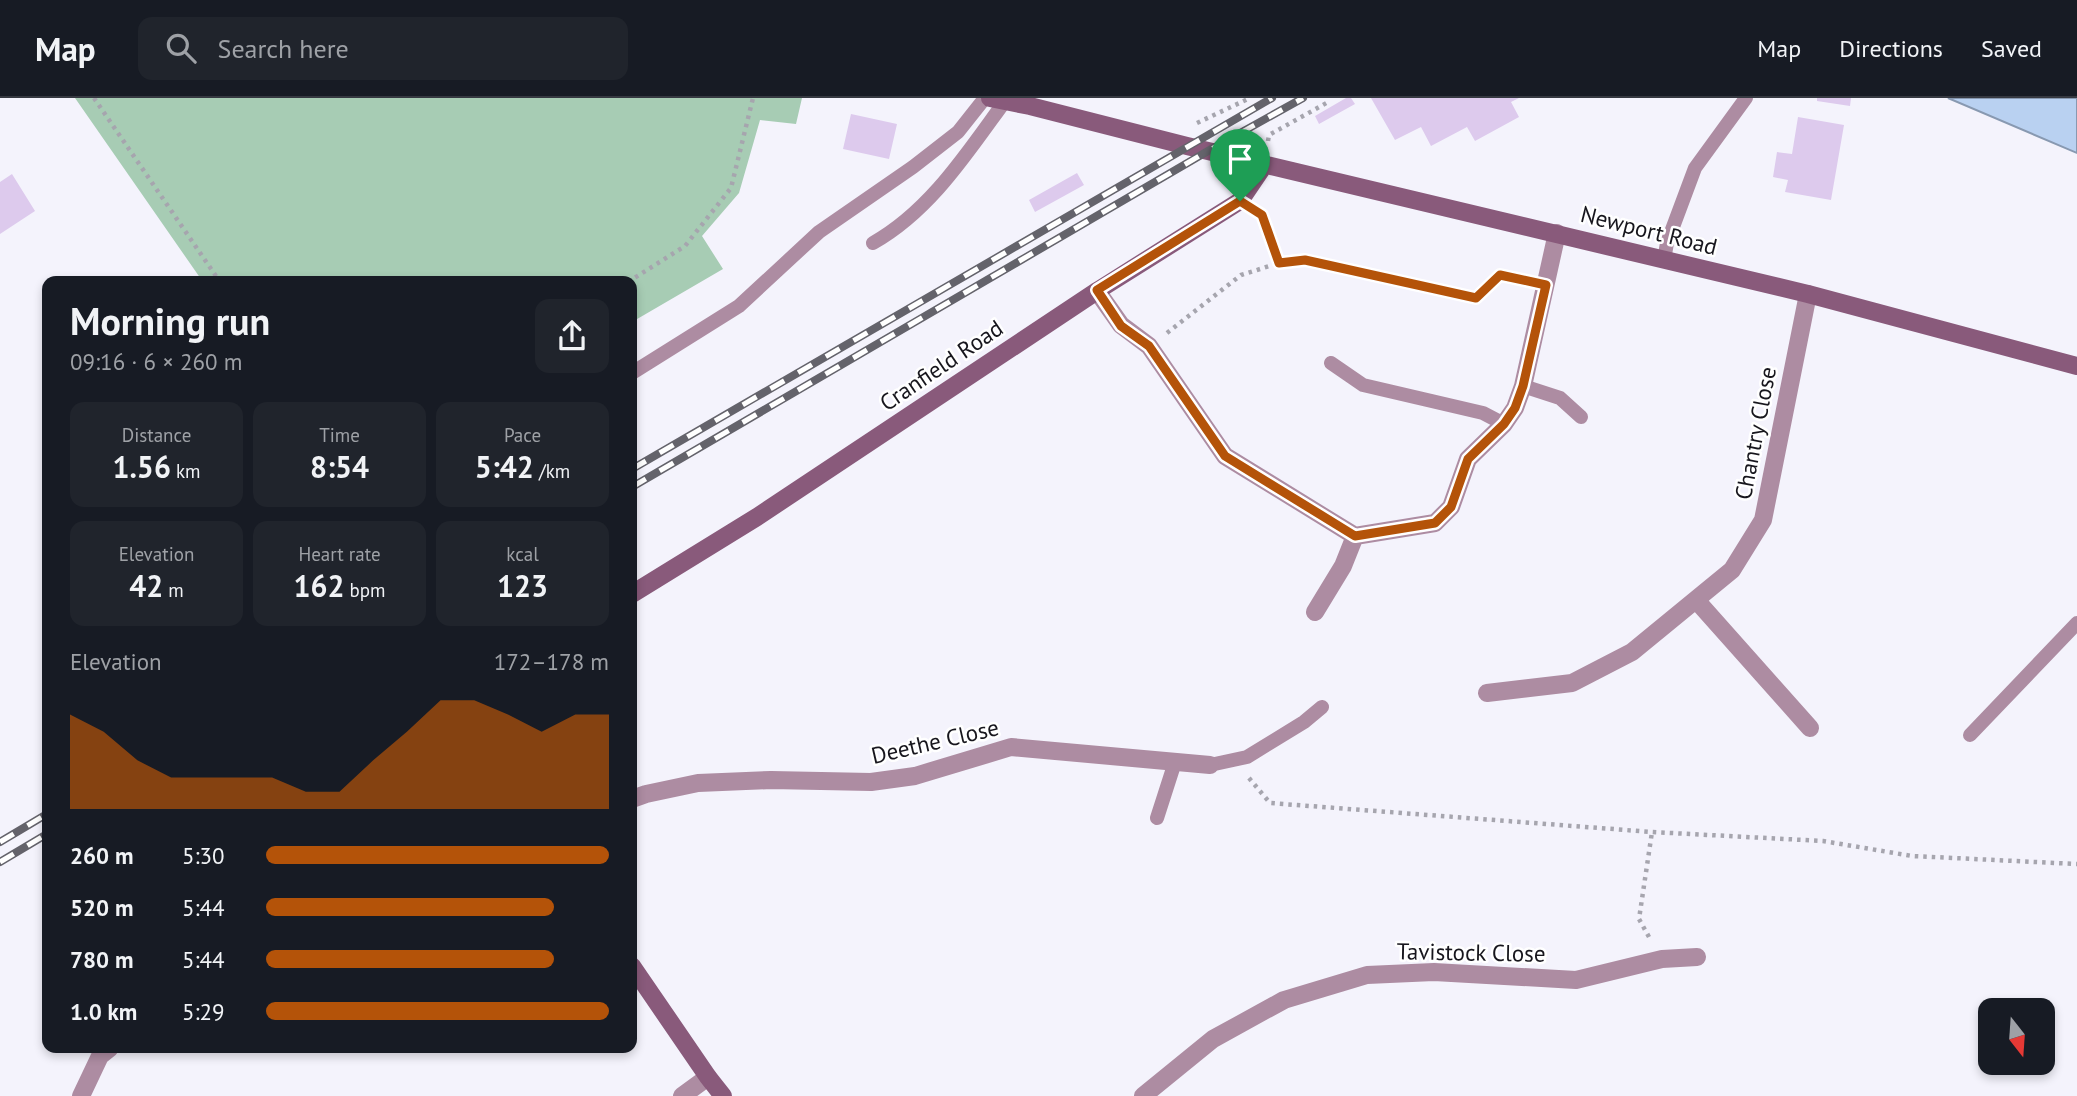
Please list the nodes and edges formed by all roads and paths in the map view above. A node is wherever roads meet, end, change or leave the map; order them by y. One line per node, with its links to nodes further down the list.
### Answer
1 (94, 98): 16 (path)
2 (753, 98): 17 (path)
3 (985, 98): 24 (lane)
4 (1250, 98): 9 (path)
5 (1746, 98): 14 (lane)
6 (998, 100): 8 (street, Newport Road); 13 (lane)
7 (1330, 101): 10 (path)
8 (1031, 102): 9 (street, Newport Road)
9 (1166, 140): 10 (street, Newport Road)
10 (1265, 164): 11 (street, Cranfield Road); 12 (street, Newport Road)
11 (1240, 201): 15 (path); 19 (street, Cranfield Road)
12 (1557, 233): 14 (street, Newport Road); 18 (street)
13 (873, 243)
14 (1664, 260): 20 (street, Newport Road)
15 (1279, 263): 18 (path); 21 (path)
16 (216, 276)
17 (637, 276)
18 (1546, 285): 25 (street)
19 (1097, 290): 21 (street); 29 (street, Cranfield Road)
20 (1808, 294): 23 (street, Newport Road); 30 (street, Chantry Close)
21 (1149, 346): 28 (street)
22 (1331, 363): 27 (lane)
23 (2077, 366)
24 (637, 370)
25 (1523, 386): 26 (lane); 27 (street)
26 (1581, 417)
27 (1504, 424): 28 (street)
28 (1355, 536): 31 (street)
29 (637, 591)
30 (1697, 601): 33 (street, Chantry Close); 35 (street)
31 (1315, 612)
32 (2077, 623): 36 (lane)
33 (1487, 693)
34 (1322, 707): 38 (lane)
35 (1810, 728)
36 (1970, 735)
37 (1175, 762): 38 (street, Deethe Close); 39 (street, Deethe Close); 40 (lane)
38 (1210, 765): 41 (path)
39 (637, 798)
40 (1157, 818)
41 (1652, 832): 42 (path); 44 (path)
42 (2077, 863)
43 (1697, 957): 44 (street, Tavistock Close)
44 (1662, 960): 51 (street, Tavistock Close)
45 (637, 972): 47 (street)
46 (104, 1053): 48 (street)
47 (708, 1077): 49 (street); 50 (street)
48 (81, 1096)
49 (682, 1096)
50 (723, 1096)
51 (1143, 1096)

